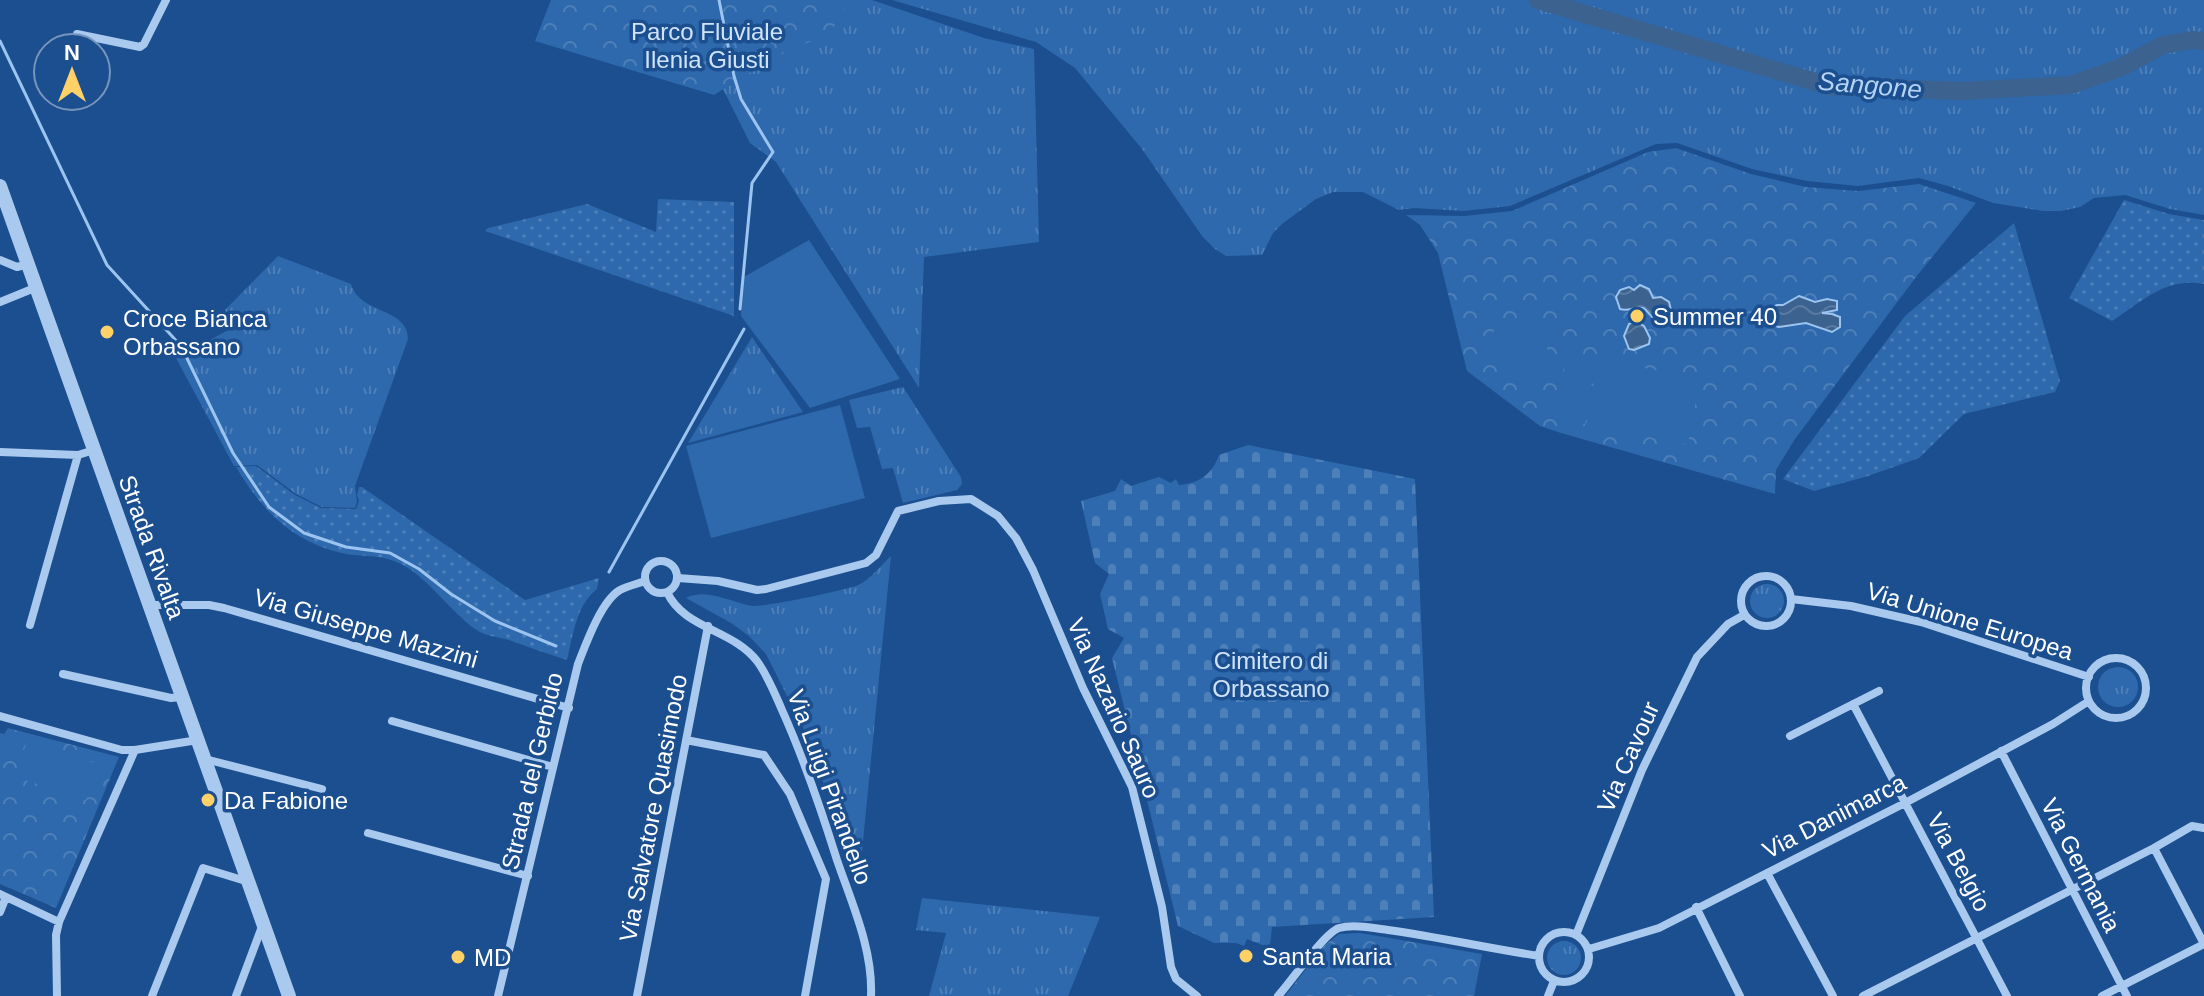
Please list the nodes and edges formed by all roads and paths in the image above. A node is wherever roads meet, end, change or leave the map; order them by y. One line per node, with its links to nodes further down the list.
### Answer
1 (166, 0): 2 (street)
2 (112, 41)
3 (0, 186): 5 (street, Strada Rivalta)
4 (0, 260): 5 (street)
5 (30, 263): 6 (street, Strada Rivalta)
6 (37, 287): 7 (street); 8 (street, Strada Rivalta)
7 (0, 302)
8 (94, 450): 10 (street); 15 (street, Strada Rivalta)
9 (0, 452): 10 (street)
10 (78, 455): 17 (street)
11 (678, 578): 12 (street); 13 (street); 64 (street, Via Nazario Sauro)
12 (645, 581): 13 (street); 25 (street, Strada del Gerbido)
13 (667, 592): 18 (street, Via Luigi Pirandello)
14 (1791, 599): 16 (street); 16 (street); 20 (street, Via Unione Europea)
15 (149, 605): 22 (street, Strada Rivalta); 25 (street, Via Giuseppe Mazzini)
16 (1744, 615): 49 (street, Via Cavour)
17 (30, 625)
18 (708, 626): 30 (street, Via Salvatore Quasimodo); 63 (street, Via Luigi Pirandello)
19 (63, 674): 22 (street)
20 (2089, 677): 23 (street, Via Unione Europea); 23 (street, Via Unione Europea)
21 (1879, 691): 24 (street)
22 (182, 697): 29 (street, Strada Rivalta)
23 (2089, 701): 32 (street, Via Danimarca)
24 (1853, 704): 28 (street); 36 (street, Via Belgio)
25 (569, 708): 34 (street, Strada del Gerbido)
26 (0, 716): 31 (street)
27 (392, 721): 34 (street)
28 (1790, 736)
29 (198, 740): 31 (street); 33 (street, Strada Rivalta)
30 (686, 740): 61 (street, Via Salvatore Quasimodo); 62 (street)
31 (135, 750): 47 (street)
32 (2001, 751): 36 (street, Via Danimarca); 43 (street, Via Germania)
33 (205, 759): 35 (street); 42 (street, Strada Rivalta)
34 (553, 767): 41 (street, Strada del Gerbido)
35 (322, 789)
36 (1905, 803): 40 (street, Via Danimarca); 50 (street, Via Belgio)
37 (2204, 828): 39 (street)
38 (368, 833): 41 (street)
39 (2154, 848): 43 (street); 51 (street)
40 (1767, 873): 45 (street, Via Danimarca); 68 (street)
41 (528, 876): 60 (street, Strada del Gerbido)
42 (249, 882): 48 (street, Strada Rivalta); 57 (street)
43 (2071, 889): 50 (street); 55 (street, Via Germania)
44 (3, 896): 46 (street); 47 (street)
45 (1696, 907): 52 (street, Via Danimarca); 67 (street)
46 (0, 912)
47 (59, 922): 56 (street)
48 (263, 923): 58 (street); 59 (street, Strada Rivalta)
49 (1576, 935): 52 (street); 53 (street)
50 (1976, 938): 69 (street); 70 (street, Via Belgio)
51 (2204, 944): 55 (street)
52 (1589, 949): 54 (street)
53 (1539, 956): 54 (street); 65 (street)
54 (1554, 981): 66 (street)
55 (2121, 986): 71 (street); 72 (street, Via Germania)
56 (57, 996)
57 (152, 996)
58 (236, 996)
59 (289, 996)
60 (498, 996)
61 (637, 996)
62 (805, 996)
63 (871, 996)
64 (1197, 996)
65 (1278, 996)
66 (1548, 996)
67 (1740, 996)
68 (1833, 996)
69 (1863, 996)
70 (2007, 996)
71 (2102, 996)
72 (2127, 996)

